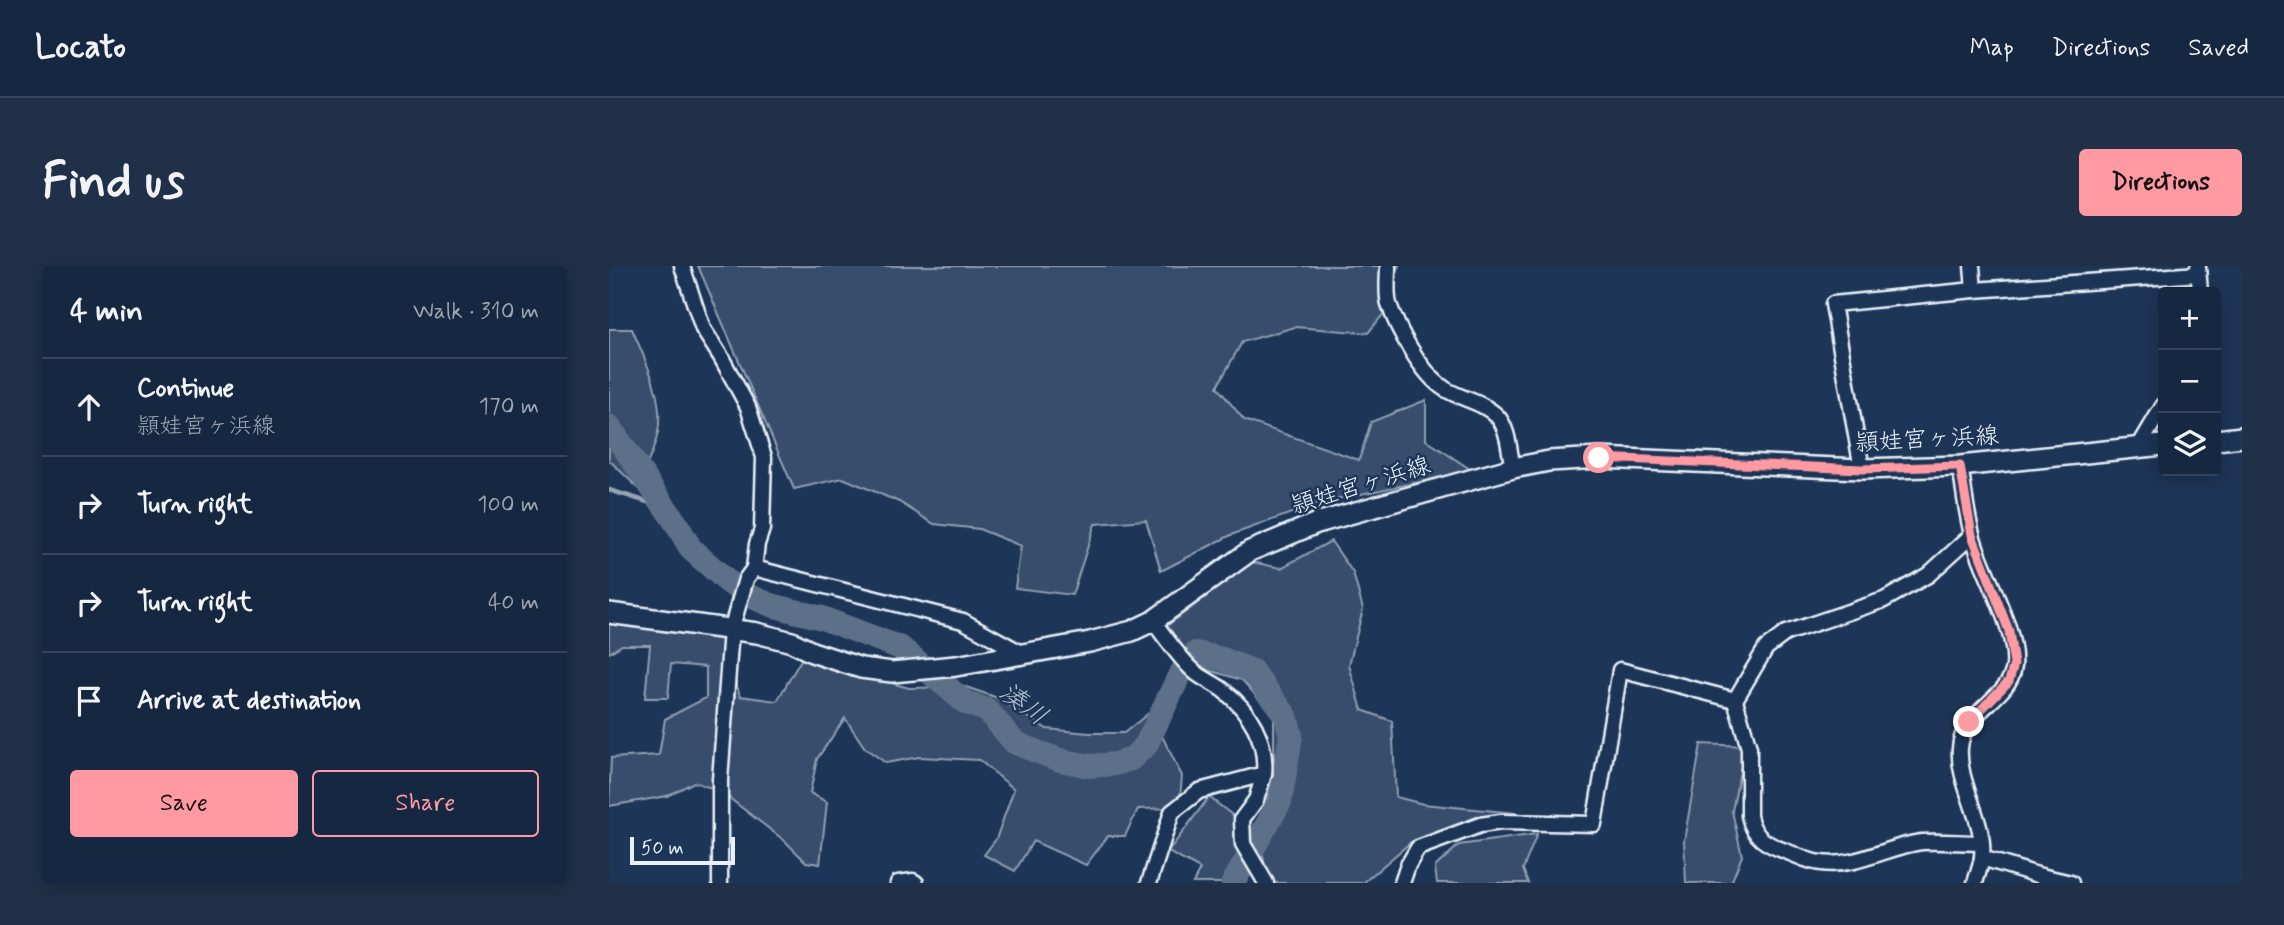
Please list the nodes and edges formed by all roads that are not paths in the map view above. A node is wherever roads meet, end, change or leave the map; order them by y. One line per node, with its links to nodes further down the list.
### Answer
1 (682, 266): 15 (street)
2 (1388, 266): 12 (street)
3 (1972, 266): 5 (street)
4 (2198, 270): 5 (street)
5 (1974, 290): 13 (street)
6 (2159, 413): 10 (street)
7 (2242, 437): 8 (main road)
8 (2221, 439)
9 (2158, 446): 10 (main road, 頴娃宮ヶ浜線)
10 (2138, 448): 11 (main road, 頴娃宮ヶ浜線)
11 (1960, 466): 13 (main road, 頴娃宮ヶ浜線); 14 (street)
12 (1513, 468): 13 (main road, 頴娃宮ヶ浜線); 17 (main road, 頴娃宮ヶ浜線)
13 (1862, 469)
14 (1972, 535): 20 (street); 22 (street)
15 (750, 574): 18 (street); 19 (street)
16 (609, 613): 18 (main road, 頴娃宮ヶ浜線)
17 (1153, 621): 19 (main road, 頴娃宮ヶ浜線); 21 (street)
18 (731, 630): 19 (main road, 頴娃宮ヶ浜線); 23 (street)
19 (1023, 654)
20 (1735, 700): 22 (street); 28 (street)
21 (1264, 774): 26 (street); 27 (street)
22 (1981, 850): 29 (street); 30 (street)
23 (720, 883)
24 (898, 883): 25 (street)
25 (916, 883)
26 (1149, 883)
27 (1266, 883)
28 (1402, 883)
29 (1975, 883)
30 (2071, 883)

